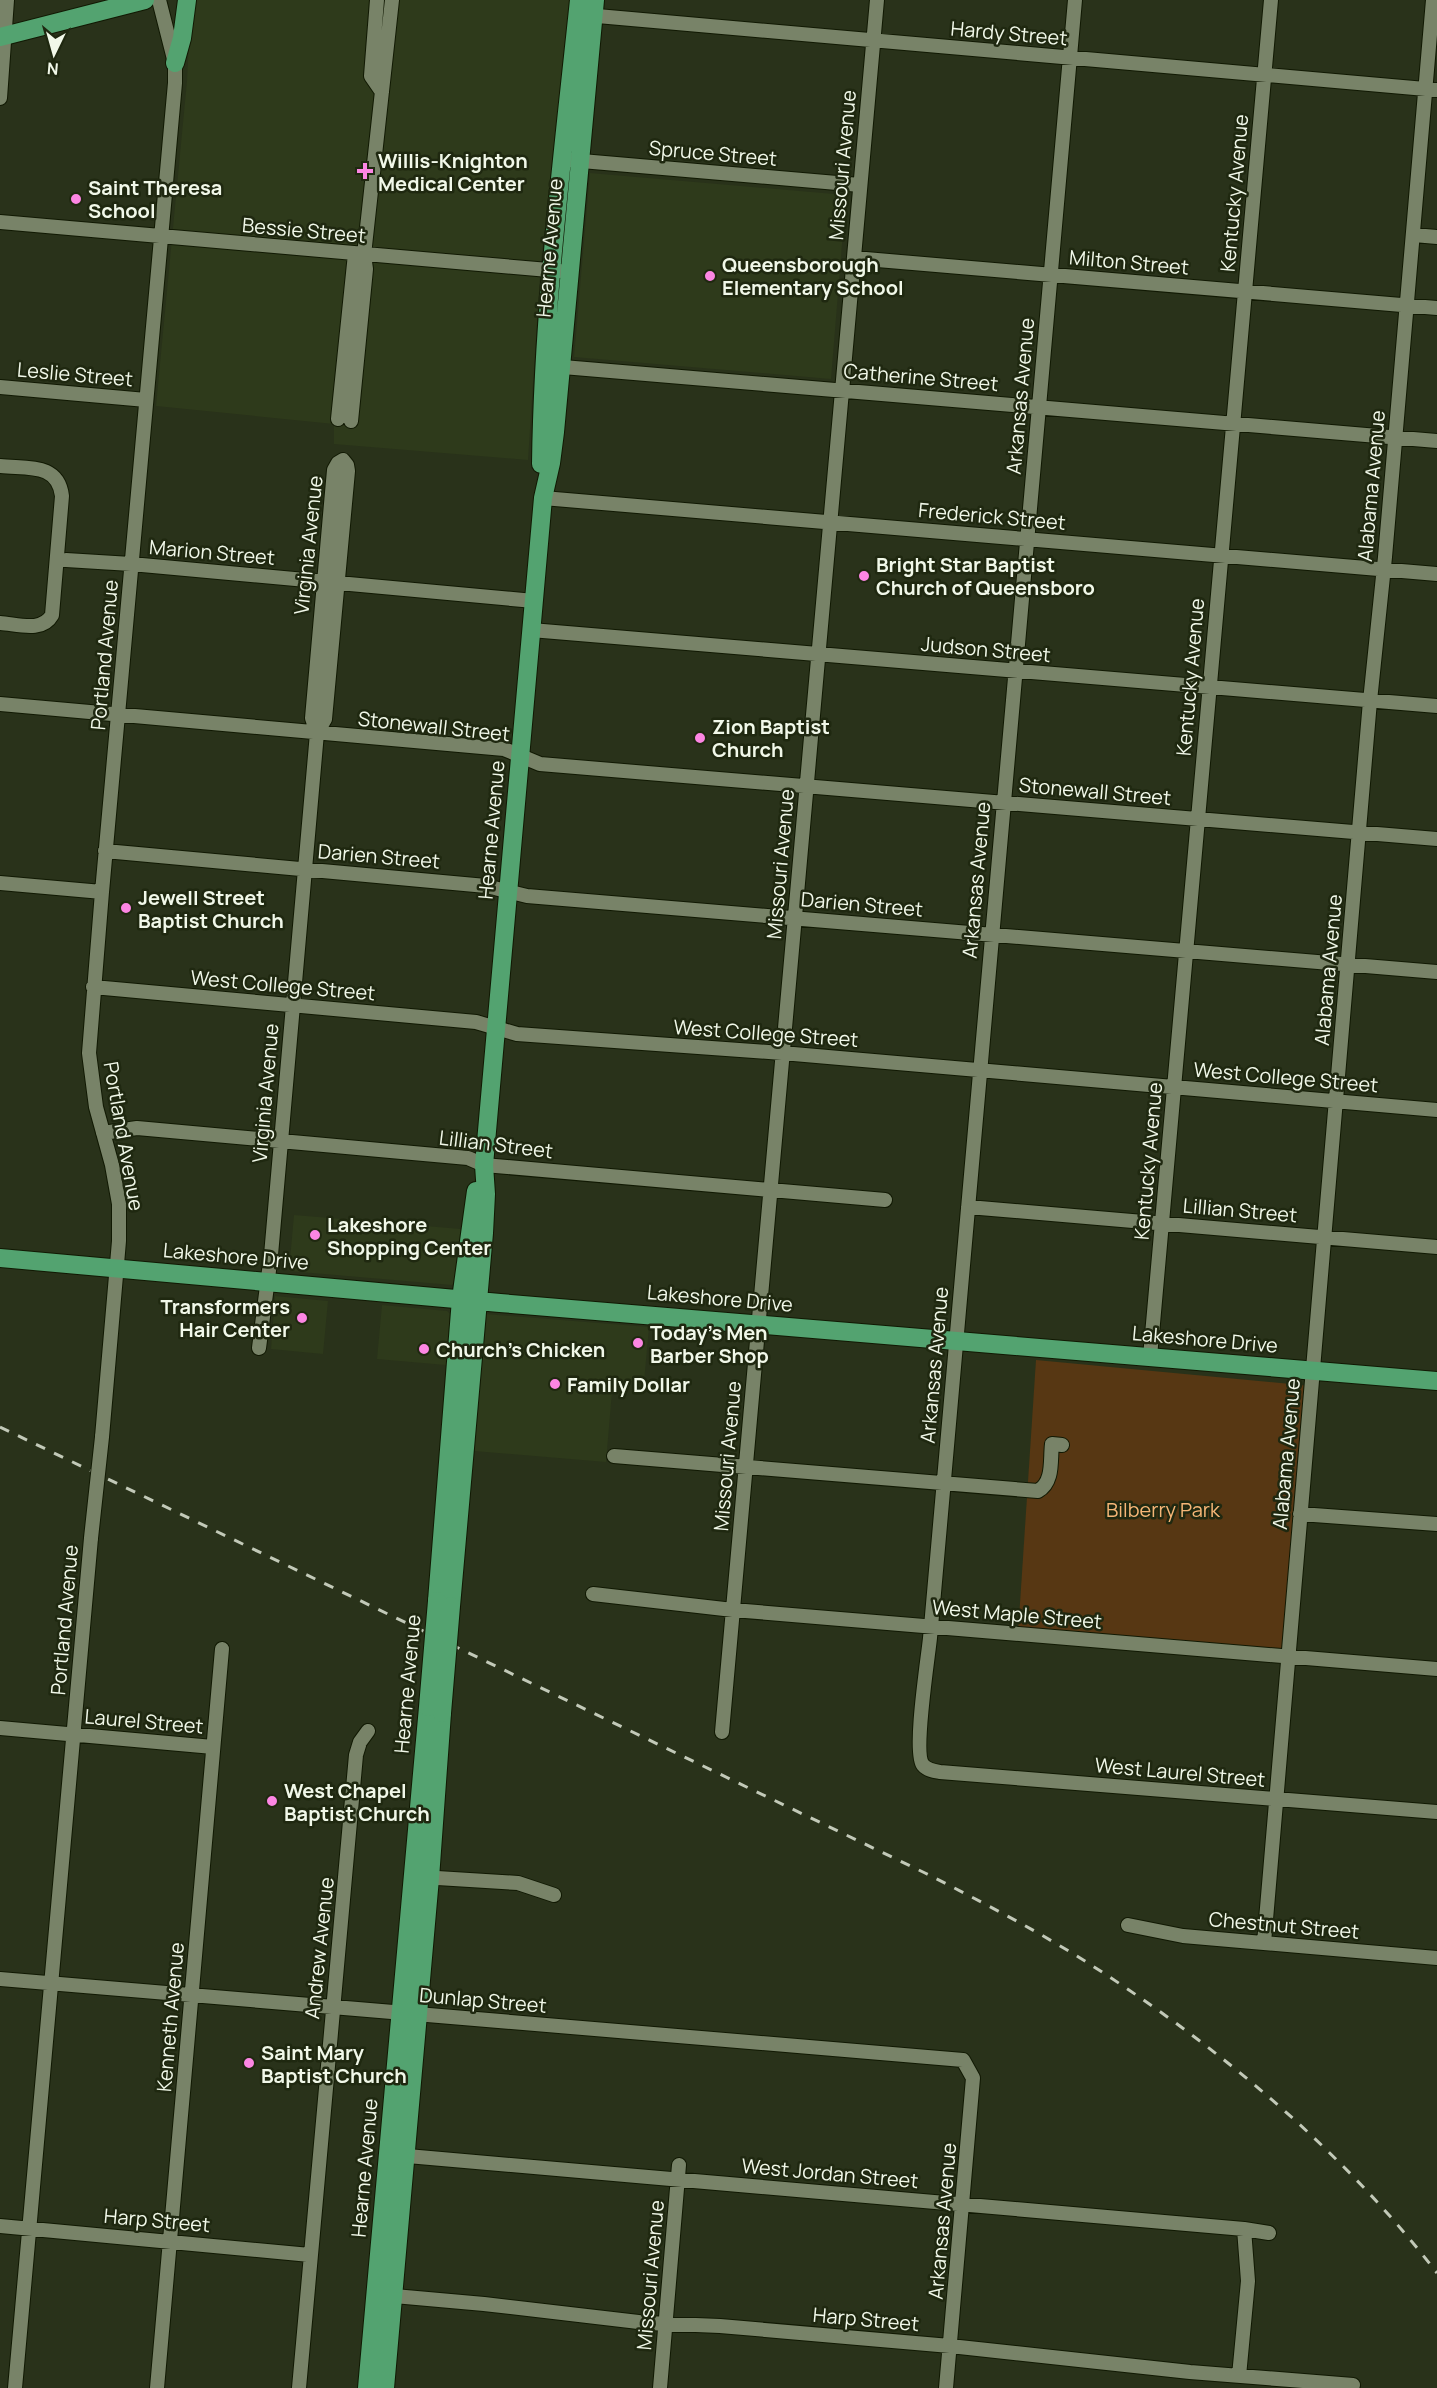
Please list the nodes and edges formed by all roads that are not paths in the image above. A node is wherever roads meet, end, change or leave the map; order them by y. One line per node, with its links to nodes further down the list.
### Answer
1 (7, 0): 12 (street)
2 (145, 0): 12 (main road)
3 (159, 0): 15 (street, Portland Avenue)
4 (187, 0): 15 (main road)
5 (377, 0): 18 (street)
6 (392, 0): 18 (street)
7 (877, 0): 13 (street, Missouri Avenue)
8 (1075, 0): 14 (street, Arkansas Avenue)
9 (1271, 0): 16 (street, Kentucky Avenue)
10 (1433, 0): 17 (street, Alabama Avenue)
11 (586, 8): 13 (street, Hardy Street); 20 (main road, Hearne Avenue)
12 (3, 37): 19 (street)
13 (873, 40): 14 (street, Hardy Street); 21 (street, Missouri Avenue)
14 (1070, 58): 16 (street, Hardy Street); 29 (street, Arkansas Avenue)
15 (175, 63): 24 (street, Portland Avenue)
16 (1264, 75): 17 (street, Hardy Street); 30 (street, Kentucky Avenue)
17 (1432, 89): 23 (street, Alabama Avenue)
18 (382, 92): 26 (street)
19 (0, 98)
20 (571, 160): 21 (street, Spruce Street); 28 (main road, Hearne Avenue)
21 (860, 185): 27 (street, Missouri Avenue)
22 (0, 222): 24 (street, Bessie Street)
23 (1414, 235): 25 (street); 31 (street, Alabama Avenue)
24 (161, 236): 26 (street, Bessie Street); 36 (street, Portland Avenue)
25 (1437, 237)
26 (359, 254): 28 (street, Bessie Street); 38 (street)
27 (854, 258): 29 (street, Milton Street); 35 (street, Missouri Avenue)
28 (561, 271): 33 (main road, Hearne Avenue)
29 (1050, 275): 30 (street, Milton Street); 37 (street, Arkansas Avenue)
30 (1246, 292): 31 (street, Milton Street); 39 (street, Kentucky Avenue)
31 (1407, 305): 32 (street, Milton Street); 40 (street, Alabama Avenue)
32 (1437, 308)
33 (553, 366): 35 (street, Catherine Street); 43 (main road, Hearne Avenue)
34 (0, 387): 36 (street, Leslie Street)
35 (842, 390): 37 (street, Catherine Street); 44 (street, Missouri Avenue)
36 (146, 400): 48 (street, Portland Avenue)
37 (1039, 407): 39 (street, Catherine Street); 45 (street, Arkansas Avenue)
38 (345, 420)
39 (1234, 424): 40 (street, Catherine Street); 46 (street, Kentucky Avenue)
40 (1395, 438): 41 (street, Catherine Street); 49 (street, Alabama Avenue)
41 (1437, 441)
42 (0, 466): 53 (street)
43 (543, 498): 44 (street, Frederick Street); 52 (main road, Hearne Avenue)
44 (830, 522): 45 (street, Frederick Street); 55 (street, Missouri Avenue)
45 (1028, 539): 46 (street, Frederick Street); 56 (street, Arkansas Avenue)
46 (1221, 555): 49 (street, Frederick Street); 57 (street, Kentucky Avenue)
47 (66, 560): 48 (street, Marion Street)
48 (131, 564): 51 (street, Marion Street); 61 (street, Portland Avenue)
49 (1383, 569): 50 (street, Frederick Street); 58 (street, Alabama Avenue)
50 (1437, 574)
51 (330, 582): 51 (street, Virginia Avenue); 52 (street, Marion Street); 62 (street, Virginia Avenue)
52 (534, 601): 54 (main road, Hearne Avenue)
53 (0, 623)
54 (531, 630): 55 (street, Judson Street); 63 (main road, Hearne Avenue)
55 (818, 654): 56 (street, Judson Street); 64 (street, Missouri Avenue)
56 (1015, 671): 57 (street, Judson Street); 65 (street, Arkansas Avenue)
57 (1209, 687): 58 (street, Judson Street); 66 (street, Kentucky Avenue)
58 (1370, 701): 60 (street, Judson Street); 67 (street, Alabama Avenue)
59 (0, 704): 61 (street, Stonewall Street)
60 (1437, 706)
61 (118, 715): 62 (street, Stonewall Street); 69 (street, Portland Avenue)
62 (317, 733): 63 (street, Stonewall Street); 70 (street, Virginia Avenue)
63 (520, 756): 64 (street, Stonewall Street); 72 (main road, Hearne Avenue)
64 (806, 786): 65 (street, Stonewall Street); 74 (street, Missouri Avenue)
65 (1003, 802): 66 (street, Stonewall Street); 75 (street, Arkansas Avenue)
66 (1198, 819): 67 (street, Stonewall Street); 76 (street, Kentucky Avenue)
67 (1360, 833): 68 (street, Stonewall Street); 77 (street, Alabama Avenue)
68 (1437, 839)
69 (105, 851): 70 (street, Darien Street); 73 (street, Portland Avenue)
70 (304, 869): 72 (street, Darien Street); 80 (street, Virginia Avenue)
71 (0, 883): 73 (street)
72 (508, 891): 74 (street, Darien Street); 81 (main road, Hearne Avenue)
73 (102, 892): 79 (street, Portland Avenue)
74 (794, 918): 75 (street, Darien Street); 82 (street, Missouri Avenue)
75 (991, 934): 76 (street, Darien Street); 83 (street, Arkansas Avenue)
76 (1186, 951): 77 (street, Darien Street); 84 (street, Kentucky Avenue)
77 (1349, 965): 78 (street, Darien Street); 85 (street, Alabama Avenue)
78 (1437, 972)
79 (93, 987): 80 (street, West College Street); 87 (street, Portland Avenue)
80 (292, 1005): 81 (street, West College Street); 88 (street, Virginia Avenue)
81 (496, 1028): 82 (street, West College Street); 89 (main road, Hearne Avenue)
82 (782, 1053): 83 (street, West College Street); 90 (street, Missouri Avenue)
83 (979, 1070): 84 (street, West College Street); 92 (street, Arkansas Avenue)
84 (1174, 1087): 85 (street, West College Street); 93 (street, Kentucky Avenue)
85 (1336, 1101): 86 (street, West College Street); 94 (street, Alabama Avenue)
86 (1437, 1110)
87 (103, 1133): 88 (street, Lillian Street); 97 (street, Portland Avenue)
88 (280, 1141): 89 (street, Lillian Street); 98 (street, Virginia Avenue)
89 (484, 1165): 90 (street, Lillian Street); 99 (main road, Hearne Avenue)
90 (770, 1190): 91 (street, Lillian Street); 100 (street, Missouri Avenue)
91 (885, 1200)
92 (968, 1207): 93 (street, Lillian Street); 101 (street, Arkansas Avenue)
93 (1162, 1223): 94 (street, Lillian Street); 103 (street, Kentucky Avenue)
94 (1324, 1237): 95 (street, Lillian Street); 104 (street, Alabama Avenue)
95 (1437, 1247)
96 (0, 1258): 97 (main road, Lakeshore Drive)
97 (116, 1268): 98 (main road, Lakeshore Drive); 121 (street, Portland Avenue, bridge)
98 (266, 1281): 99 (main road, Lakeshore Drive); 102 (street, Virginia Avenue)
99 (469, 1300): 100 (main road, Lakeshore Drive); 126 (main road, Hearne Avenue, bridge)
100 (758, 1324): 101 (main road, Lakeshore Drive); 108 (street, Missouri Avenue)
101 (956, 1341): 103 (main road, Lakeshore Drive); 109 (street, Arkansas Avenue)
102 (260, 1348)
103 (1150, 1358): 104 (main road, Lakeshore Drive)
104 (1312, 1371): 105 (main road, Lakeshore Drive); 110 (street, Alabama Avenue)
105 (1437, 1382)
106 (1062, 1445): 109 (street)
107 (614, 1456): 108 (street)
108 (746, 1466): 109 (street); 113 (street, Missouri Avenue)
109 (943, 1483): 114 (street, Arkansas Avenue)
110 (1300, 1514): 111 (street); 116 (street, Alabama Avenue)
111 (1437, 1524)
112 (593, 1594): 113 (street, West Maple Street)
113 (733, 1610): 114 (street, West Maple Street); 120 (street, Missouri Avenue)
114 (931, 1626): 116 (street, West Maple Street); 123 (street, Arkansas Avenue)
115 (222, 1649): 122 (street, Kenneth Avenue)
116 (1288, 1656): 117 (street, West Maple Street); 124 (street, Alabama Avenue)
117 (1437, 1669)
118 (0, 1728): 121 (street, Laurel Street)
119 (369, 1731): 134 (street, Andrew Avenue)
120 (722, 1732)
121 (74, 1734): 122 (street, Laurel Street); 132 (street, Portland Avenue)
122 (213, 1747): 133 (street, Kenneth Avenue)
123 (922, 1764): 124 (street, West Laurel Street)
124 (1276, 1799): 125 (street, West Laurel Street); 129 (street, Alabama Avenue)
125 (1437, 1812)
126 (422, 1877): 127 (street); 135 (main road, Hearne Avenue)
127 (554, 1895)
128 (1128, 1925): 129 (street, Chestnut Street)
129 (1264, 1943): 130 (street, Chestnut Street)
130 (1437, 1958)
131 (0, 1979): 132 (street, Dunlap Street)
132 (51, 1984): 133 (street, Dunlap Street); 141 (street, Portland Avenue)
133 (192, 1996): 134 (street, Dunlap Street); 144 (street, Kenneth Avenue)
134 (332, 2008): 135 (street, Dunlap Street); 145 (street, Andrew Avenue)
135 (409, 2013): 136 (street, Dunlap Street); 137 (main road, Hearne Avenue)
136 (963, 2060): 139 (street, Arkansas Avenue)
137 (396, 2155): 138 (street, West Jordan Street); 146 (main road, Hearne Avenue)
138 (678, 2172): 139 (street, West Jordan Street); 147 (street, Missouri Avenue)
139 (963, 2204): 142 (street, West Jordan Street); 148 (street, Arkansas Avenue)
140 (0, 2226): 141 (street, Harp Street)
141 (29, 2228): 144 (street, Harp Street); 151 (street, Portland Avenue)
142 (1244, 2229): 143 (street, West Jordan Street); 149 (street)
143 (1269, 2233)
144 (170, 2242): 145 (street, Harp Street); 152 (street, Kenneth Avenue)
145 (310, 2255): 153 (street, Andrew Avenue)
146 (384, 2295): 147 (street, Harp Street); 154 (main road, Hearne Avenue); 155 (main road, Hearne Avenue)
147 (664, 2324): 148 (street, Harp Street); 156 (street, Missouri Avenue)
148 (950, 2346): 149 (street, Harp Street); 157 (street, Arkansas Avenue)
149 (1239, 2376): 150 (street, Harp Street)
150 (1353, 2385)
151 (15, 2388)
152 (157, 2388)
153 (299, 2388)
154 (367, 2388)
155 (385, 2388)
156 (660, 2388)
157 (946, 2388)

